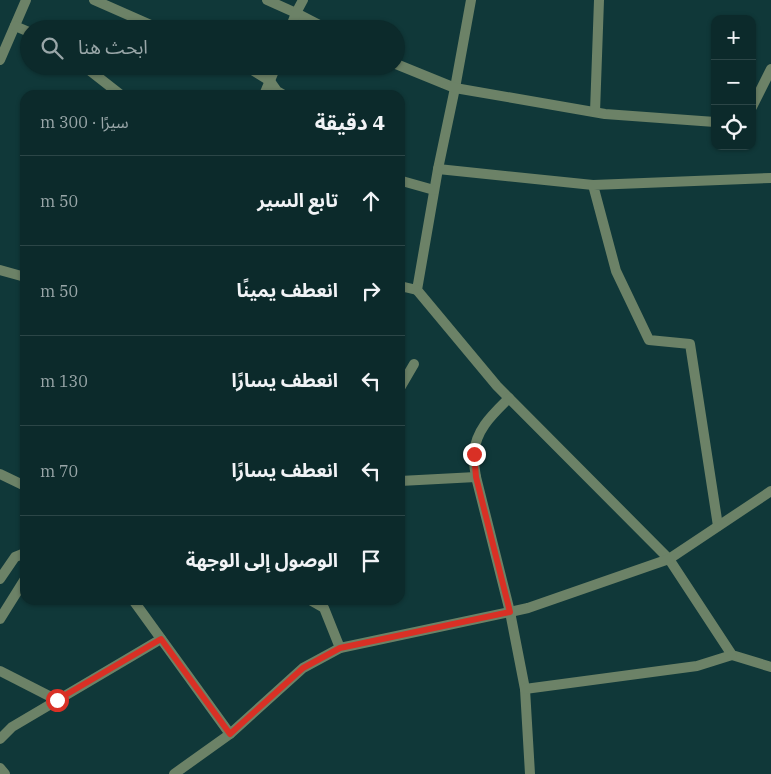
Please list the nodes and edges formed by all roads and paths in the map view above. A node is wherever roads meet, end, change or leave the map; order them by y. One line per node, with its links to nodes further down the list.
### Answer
1 (26, 0): 11 (street)
2 (94, 0): 8 (street)
3 (267, 0): 7 (street)
4 (303, 0): 7 (street)
5 (470, 0): 20 (street)
6 (599, 0): 25 (street)
7 (296, 13): 9 (street); 10 (street)
8 (140, 20)
9 (293, 20)
10 (310, 20)
11 (15, 26): 12 (street); 13 (street)
12 (20, 28)
13 (0, 60)
14 (405, 68): 20 (street)
15 (771, 69): 24 (street)
16 (95, 75): 21 (street)
17 (260, 75): 19 (street)
18 (272, 75): 19 (street)
19 (270, 81): 22 (street); 23 (street)
20 (455, 88): 25 (street); 27 (street)
21 (115, 90)
22 (266, 90)
23 (277, 90)
24 (753, 105)
25 (595, 112): 26 (street)
26 (711, 122)
27 (438, 169): 30 (street); 31 (street)
28 (771, 178): 30 (street)
29 (405, 182): 31 (street)
30 (593, 185): 44 (street)
31 (434, 190): 35 (street)
32 (0, 270): 33 (street)
33 (20, 276)
34 (405, 287): 35 (street)
35 (417, 290): 38 (street)
36 (414, 364): 37 (street)
37 (405, 379)
38 (509, 398): 40 (street); 46 (street)
39 (0, 474): 42 (street)
40 (476, 477): 41 (street); 51 (street)
41 (405, 481)
42 (20, 484)
43 (771, 491): 44 (street)
44 (718, 526): 46 (street)
45 (20, 555): 47 (street)
46 (669, 559): 51 (street); 55 (street)
47 (0, 579)
48 (20, 587): 52 (street)
49 (137, 605): 53 (street)
50 (326, 605): 54 (street)
51 (510, 612): 54 (street); 58 (street)
52 (0, 619)
53 (161, 639): 59 (street); 60 (street)
54 (340, 648): 60 (street)
55 (732, 655): 56 (street); 58 (street)
56 (771, 666)
57 (0, 671): 59 (street)
58 (525, 689): 65 (street)
59 (57, 700): 61 (street)
60 (230, 734): 64 (street)
61 (0, 739)
62 (0, 768): 63 (street)
63 (4, 774)
64 (174, 774)
65 (530, 774)

